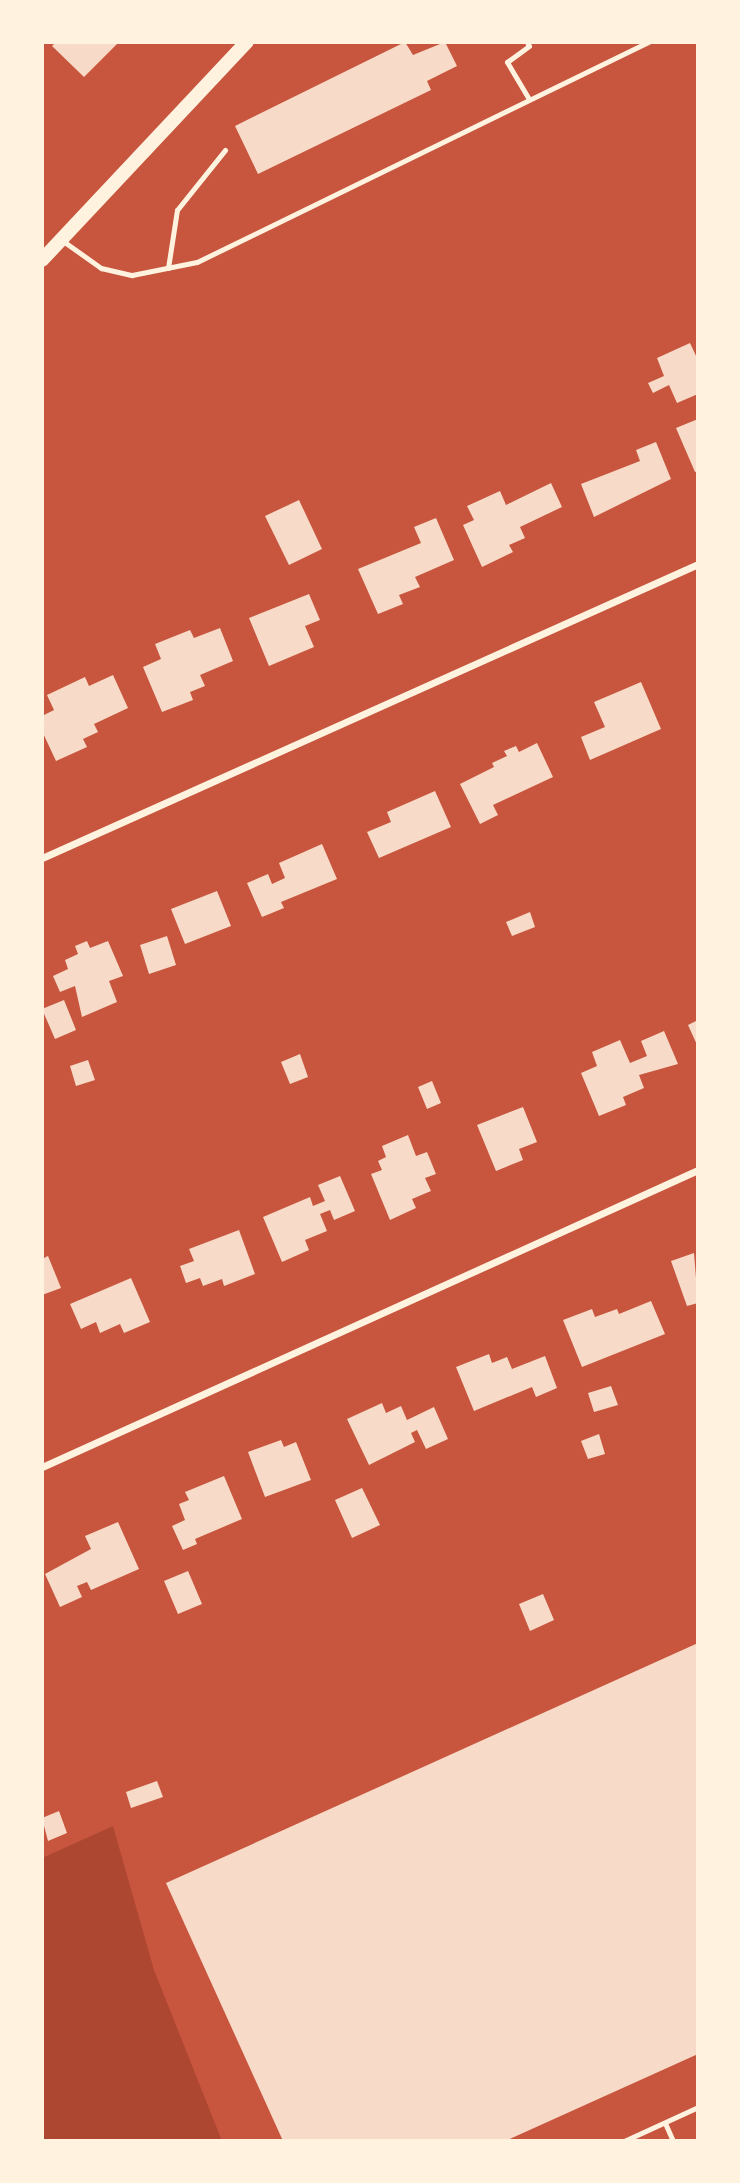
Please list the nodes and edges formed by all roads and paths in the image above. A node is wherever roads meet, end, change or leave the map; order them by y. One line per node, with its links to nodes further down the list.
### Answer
1 (247, 42): 7 (main road)
2 (527, 42): 5 (lane)
3 (648, 42): 4 (lane)
4 (637, 44): 5 (lane)
5 (529, 99): 9 (lane)
6 (225, 150): 9 (lane)
7 (61, 239): 8 (main road); 9 (lane)
8 (42, 260)
9 (168, 268)
10 (698, 564): 11 (street)
11 (42, 858)
12 (698, 1170): 13 (street)
13 (42, 1467)
14 (698, 2107): 15 (lane)
15 (665, 2123): 16 (lane); 17 (lane)
16 (624, 2141)
17 (673, 2141)

